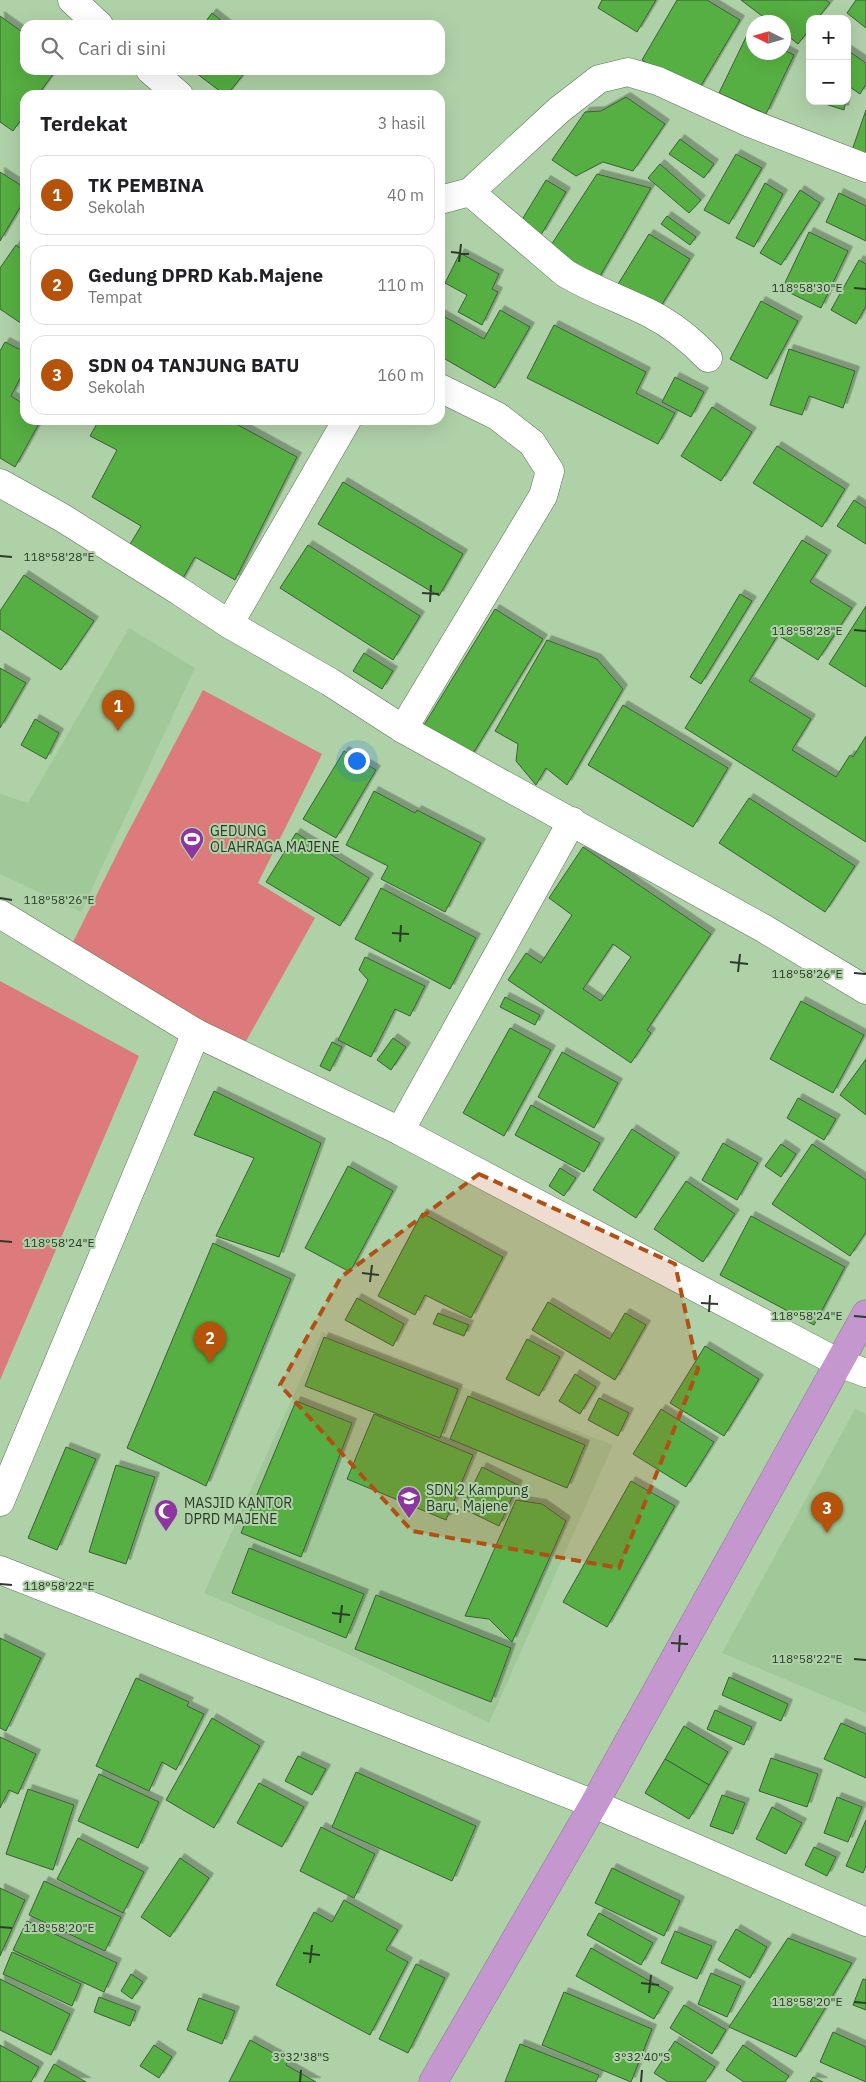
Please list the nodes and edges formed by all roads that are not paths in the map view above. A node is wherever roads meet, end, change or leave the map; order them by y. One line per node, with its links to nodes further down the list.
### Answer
1 (72, 0): 2 (street)
2 (94, 20)
3 (156, 75): 4 (street)
4 (173, 90)
5 (866, 168): 6 (street)
6 (470, 192): 7 (street); 8 (street)
7 (445, 199)
8 (708, 358)
9 (445, 390): 13 (street)
10 (344, 425): 12 (street)
11 (0, 483): 12 (street)
12 (229, 624): 13 (street)
13 (402, 729): 14 (street)
14 (572, 821): 16 (street); 18 (street)
15 (0, 914): 17 (street)
16 (866, 990)
17 (196, 1033): 18 (street); 22 (street)
18 (400, 1131): 20 (street)
19 (866, 1314): 20 (highway)
20 (839, 1363): 21 (street); 24 (highway)
21 (866, 1373)
22 (0, 1502)
23 (0, 1570): 24 (street)
24 (594, 1804): 25 (street); 26 (highway)
25 (866, 1922)
26 (433, 2082)

